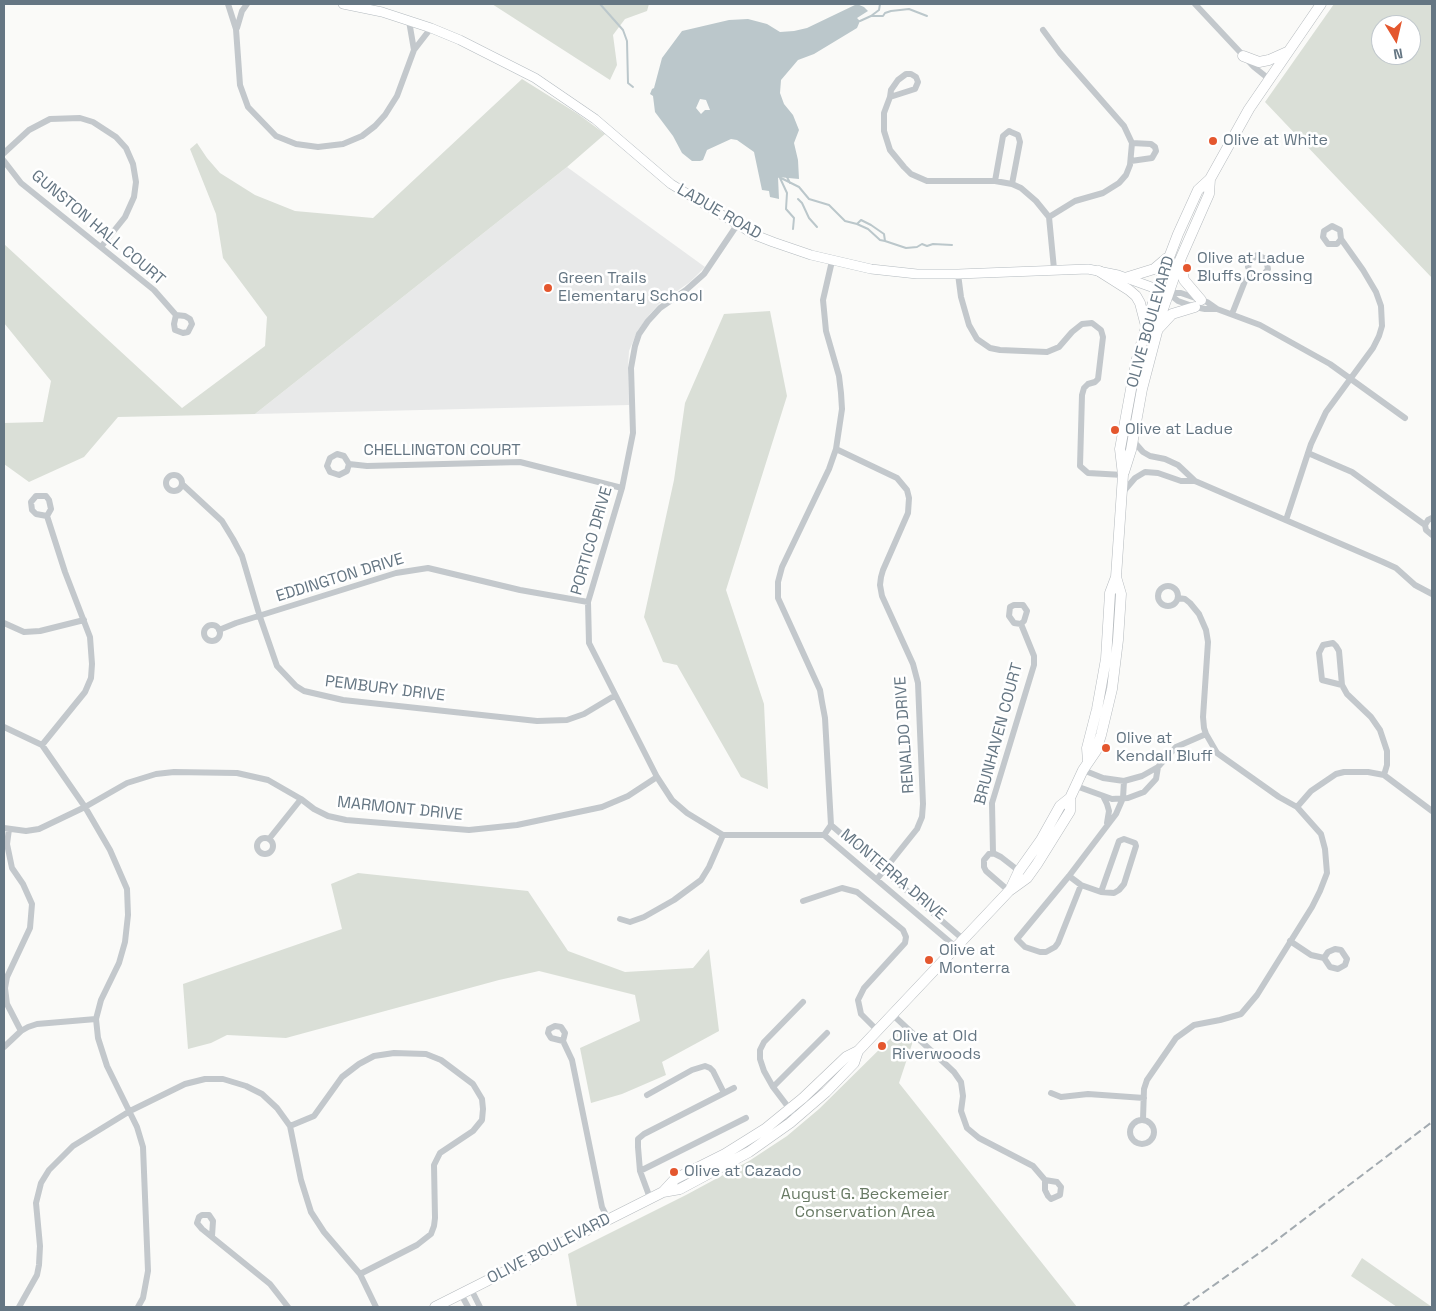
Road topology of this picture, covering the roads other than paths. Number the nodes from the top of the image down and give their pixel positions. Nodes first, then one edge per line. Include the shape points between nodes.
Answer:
1 (228, 4) edge
2 (247, 4) edge
3 (343, 4) edge
4 (1195, 4) edge
5 (1321, 4) edge
6 (409, 21) junction
7 (431, 28) junction
8 (236, 29) junction
9 (1043, 30) dead end
10 (414, 50) junction
11 (1288, 52) junction
12 (1243, 56) junction
13 (1268, 79) junction
14 (890, 97) junction
15 (1132, 143) junction
16 (4, 153) edge
17 (4, 161) edge
18 (1131, 161) junction
19 (1210, 179) junction
20 (995, 181) junction
21 (1012, 184) junction
22 (1049, 217) junction
23 (737, 225) junction
24 (1341, 239) dead end
25 (101, 247) junction
26 (1170, 255) junction
27 (1180, 260) junction
28 (832, 261) junction
29 (1054, 269) junction
30 (1099, 271) junction
31 (1251, 273) dead end
32 (958, 274) junction
33 (1125, 278) junction
34 (1157, 289) junction
35 (1168, 293) junction
36 (1198, 303) junction
37 (1232, 314) junction
38 (176, 315) dead end
39 (1146, 326) junction
40 (1157, 330) junction
41 (1350, 378) junction
42 (1404, 418) dead end
43 (1133, 437) junction
44 (836, 449) junction
45 (1308, 453) junction
46 (348, 464) dead end
47 (1122, 475) junction
48 (1195, 481) junction
49 (182, 484) dead end
50 (622, 488) junction
51 (1121, 495) junction
52 (47, 516) dead end
53 (1432, 518) edge
54 (1286, 520) junction
55 (1425, 525) junction
56 (1432, 535) edge
57 (1432, 594) edge
58 (1178, 598) dead end
59 (588, 602) junction
60 (260, 617) junction
61 (84, 620) junction
62 (4, 623) edge
63 (1021, 624) dead end
64 (219, 630) dead end
65 (1342, 685) junction
66 (614, 696) junction
67 (4, 727) edge
68 (1206, 734) junction
69 (42, 745) junction
70 (1085, 766) junction
71 (1158, 767) junction
72 (1384, 775) junction
73 (657, 777) junction
74 (1124, 781) junction
75 (1076, 786) junction
76 (1103, 796) junction
77 (1070, 798) junction
78 (1123, 798) junction
79 (301, 799) junction
80 (85, 807) junction
81 (1297, 807) junction
82 (1432, 811) edge
83 (831, 825) junction
84 (1106, 827) junction
85 (6, 828) edge
86 (722, 835) junction
87 (824, 835) junction
88 (269, 839) dead end
89 (993, 853) junction
90 (884, 871) junction
91 (1019, 871) junction
92 (1069, 876) junction
93 (877, 879) junction
94 (1081, 886) junction
95 (1009, 891) junction
96 (1100, 892) junction
97 (803, 901) dead end
98 (620, 920) dead end
99 (1290, 941) junction
100 (960, 944) junction
101 (1324, 958) dead end
102 (803, 1002) dead end
103 (892, 1015) junction
104 (96, 1019) junction
105 (21, 1031) junction
106 (878, 1031) junction
107 (827, 1033) dead end
108 (563, 1041) dead end
109 (4, 1047) edge
110 (858, 1051) junction
111 (773, 1087) junction
112 (734, 1088) dead end
113 (724, 1093) junction
114 (1051, 1093) dead end
115 (647, 1095) dead end
116 (1144, 1098) junction
117 (790, 1109) junction
118 (130, 1110) junction
119 (746, 1118) dead end
120 (796, 1118) junction
121 (1143, 1119) dead end
122 (290, 1126) junction
123 (640, 1171) junction
124 (1045, 1180) dead end
125 (663, 1192) junction
126 (650, 1198) junction
127 (608, 1219) junction
128 (212, 1236) dead end
129 (360, 1274) junction
130 (466, 1291) junction
131 (19, 1307) edge
132 (138, 1307) edge
133 (288, 1307) edge
134 (376, 1307) edge
135 (435, 1307) edge
136 (468, 1307) edge
137 (480, 1307) edge

1 - 8 street
2 - 8 street
3 - 6 main road, LADUE ROAD
4 - 12 street
5 - 11 main road, OLIVE BOULEVARD
6 - 7 main road, LADUE ROAD
6 - 10 street
7 - 10 street
7 - 23 main road, LADUE ROAD via 543,83 595,119 671,184
8 - 10 street via 240,85 248,107 276,136 296,144 318,147 343,144 375,126 397,96
9 - 15 street via 1124,126
11 - 12 main road via 1259,62
11 - 13 main road, OLIVE BOULEVARD
12 - 13 street
13 - 19 main road, OLIVE BOULEVARD
14 - 14 street via 902,76 916,77 918,82 914,89
14 - 20 street via 884,114 884,131 890,150 911,174 937,182
15 - 18 street
15 - 18 street via 1150,144 1156,151 1152,158
16 - 25 street via 29,130 50,119 80,118 93,122 116,137 126,148 133,164 134,197 125,217
17 - 25 street, GUNSTON HALL COURT via 21,183
18 - 22 street via 1126,175 1111,189 1075,201
19 - 26 main road, OLIVE BOULEVARD via 1198,190
19 - 27 main road, OLIVE BOULEVARD via 1209,194
20 - 21 street
20 - 21 street via 1004,136 1009,131 1018,135 1020,142
21 - 22 street via 1030,195
22 - 29 street
23 - 28 main road, LADUE ROAD via 755,235
23 - 50 street, PORTICO DRIVE via 704,274 660,308 639,334 631,368 633,434
24 - 41 street via 1376,292 1382,317 1380,336
25 - 38 street, GUNSTON HALL COURT via 154,290
26 - 33 main road via 1154,269
26 - 34 main road, OLIVE BOULEVARD
27 - 35 main road, OLIVE BOULEVARD
27 - 36 main road via 1184,280
28 - 32 main road, LADUE ROAD via 917,274
28 - 44 street via 823,300 826,330 841,393
29 - 30 main road, LADUE ROAD
29 - 32 main road, LADUE ROAD
30 - 33 main road, LADUE ROAD
30 - 39 main road via 1136,296
31 - 37 street
32 - 47 street via 969,325 978,339 990,348 1047,352 1059,347 1082,324 1092,323 1101,330 1098,379 1084,388 1082,395 1080,466 1088,473
33 - 34 main road, LADUE ROAD
34 - 35 main road, LADUE ROAD
34 - 39 main road, OLIVE BOULEVARD
35 - 36 street via 1181,293
35 - 40 main road, OLIVE BOULEVARD
36 - 37 street
36 - 40 main road via 1172,314
37 - 41 street via 1315,354
39 - 47 main road, OLIVE BOULEVARD via 1120,449
40 - 43 main road, OLIVE BOULEVARD
41 - 42 street
41 - 45 street via 1326,412
43 - 47 main road, OLIVE BOULEVARD
43 - 48 street via 1143,452 1178,465
44 - 83 street via 778,582 778,598 817,683 822,702
44 - 90 street, RENALDO DRIVE via 897,478 909,498 908,513 883,570 880,586 918,683 923,804 917,829
45 - 54 street
45 - 55 street via 1348,469
46 - 50 street, CHELLINGTON COURT via 520,462
47 - 51 main road, OLIVE BOULEVARD
48 - 51 street via 1144,472 1134,478
48 - 54 street
49 - 60 street, PEMBURY DRIVE via 222,521 233,539 242,556
50 - 59 street, PORTICO DRIVE
51 - 70 main road, OLIVE BOULEVARD via 1106,659
52 - 61 street
53 - 55 street
54 - 57 street via 1396,568 1415,585
55 - 56 street
58 - 68 street via 1185,599 1200,614 1206,630
59 - 60 street, EDDINGTON DRIVE via 428,568 396,573
59 - 66 street, PORTICO DRIVE via 588,643
60 - 64 street, EDDINGTON DRIVE
60 - 66 street, PEMBURY DRIVE via 277,666 296,686 314,694 537,721 568,720
61 - 62 street via 24,632
61 - 69 street via 90,637 91,678 85,692
63 - 89 street, BRUNHAVEN COURT via 1034,656 1034,665 992,803
65 - 65 street via 1322,680 1319,653 1323,645 1333,644 1338,650
65 - 72 street via 1380,730 1387,752
66 - 73 street, PORTICO DRIVE
67 - 69 street
68 - 71 street via 1176,747
68 - 81 street via 1216,753
69 - 80 street
70 - 74 street via 1103,778
70 - 75 main road, OLIVE BOULEVARD
71 - 74 street
71 - 78 street via 1156,778 1144,792
72 - 81 street via 1361,771 1336,774 1311,791
72 - 82 street
73 - 79 street, MARMONT DRIVE via 602,808 517,825 469,830 346,820 328,816
73 - 86 street, PORTICO DRIVE via 672,800
74 - 78 street
75 - 76 street
75 - 77 main road, OLIVE BOULEVARD
76 - 78 street
76 - 84 street via 1109,811
77 - 91 main road, OLIVE BOULEVARD via 1060,806
77 - 95 main road, OLIVE BOULEVARD via 1070,811 1049,847 1027,878
78 - 84 street
79 - 80 street, MARMONT DRIVE via 268,780 253,776 174,772 139,778
79 - 88 street
80 - 85 street, MARMONT DRIVE via 39,829
80 - 104 street via 119,868 128,901 127,931 121,956
81 - 99 street via 1321,834 1327,873 1312,907
83 - 87 street
83 - 90 street, MONTERRA DRIVE
84 - 92 street
85 - 105 street via 12,868 32,904 30,928 5,988 7,1004
86 - 87 street, MONTERRA DRIVE
86 - 98 street via 701,880 644,917 630,922
87 - 93 street, MONTERRA DRIVE
89 - 91 street
89 - 95 street, BRUNHAVEN COURT via 986,857 984,867
90 - 93 street, RENALDO DRIVE
90 - 100 street, MONTERRA DRIVE
91 - 95 main road, OLIVE BOULEVARD
92 - 94 street
92 - 94 street via 1016,940 1020,944 1040,952 1055,947
93 - 100 street, MONTERRA DRIVE
94 - 96 street
95 - 100 main road, OLIVE BOULEVARD
96 - 96 street via 1114,893 1124,884 1135,843 1124,839 1120,842
97 - 106 street via 842,888 857,892 903,930 905,943 864,988 858,1000 861,1014
99 - 101 street via 1311,955
99 - 116 street via 1258,995 1241,1014 1194,1025 1176,1038 1147,1080
100 - 103 main road, OLIVE BOULEVARD
102 - 111 street via 760,1050 764,1071
103 - 106 main road, OLIVE BOULEVARD
103 - 124 street via 961,1082 961,1111 967,1128 988,1143 1033,1166
104 - 105 street via 37,1024
104 - 118 street via 107,1066
105 - 109 street
106 - 110 main road, OLIVE BOULEVARD
107 - 111 street
108 - 127 street via 572,1060 602,1207
110 - 117 main road, OLIVE BOULEVARD via 846,1057
110 - 120 main road, OLIVE BOULEVARD via 854,1063
111 - 117 street
112 - 113 street
113 - 115 street via 710,1068 705,1066
113 - 123 street via 644,1134 638,1140
114 - 116 street via 1061,1097 1088,1094
116 - 121 street
117 - 120 street
117 - 125 main road, OLIVE BOULEVARD via 744,1142 675,1179
118 - 122 street via 185,1084 223,1079 262,1094
118 - 131 street via 73,1146 44,1176 36,1203 39,1265
118 - 132 street via 143,1147 146,1209 148,1271
119 - 123 street
120 - 125 main road, OLIVE BOULEVARD via 727,1165 680,1189
122 - 129 street via 311,1212
122 - 129 street via 314,1116 342,1077 359,1064 374,1056 394,1053 426,1054 441,1060 473,1084 482,1099 482,1120 473,1131 440,1153 434,1164 435,1218 431,1234 417,1245
123 - 126 street
125 - 126 main road, OLIVE BOULEVARD
126 - 127 main road, OLIVE BOULEVARD
127 - 130 main road, OLIVE BOULEVARD
128 - 133 street via 270,1284
129 - 134 street
130 - 135 main road, OLIVE BOULEVARD
130 - 136 street
130 - 137 street

